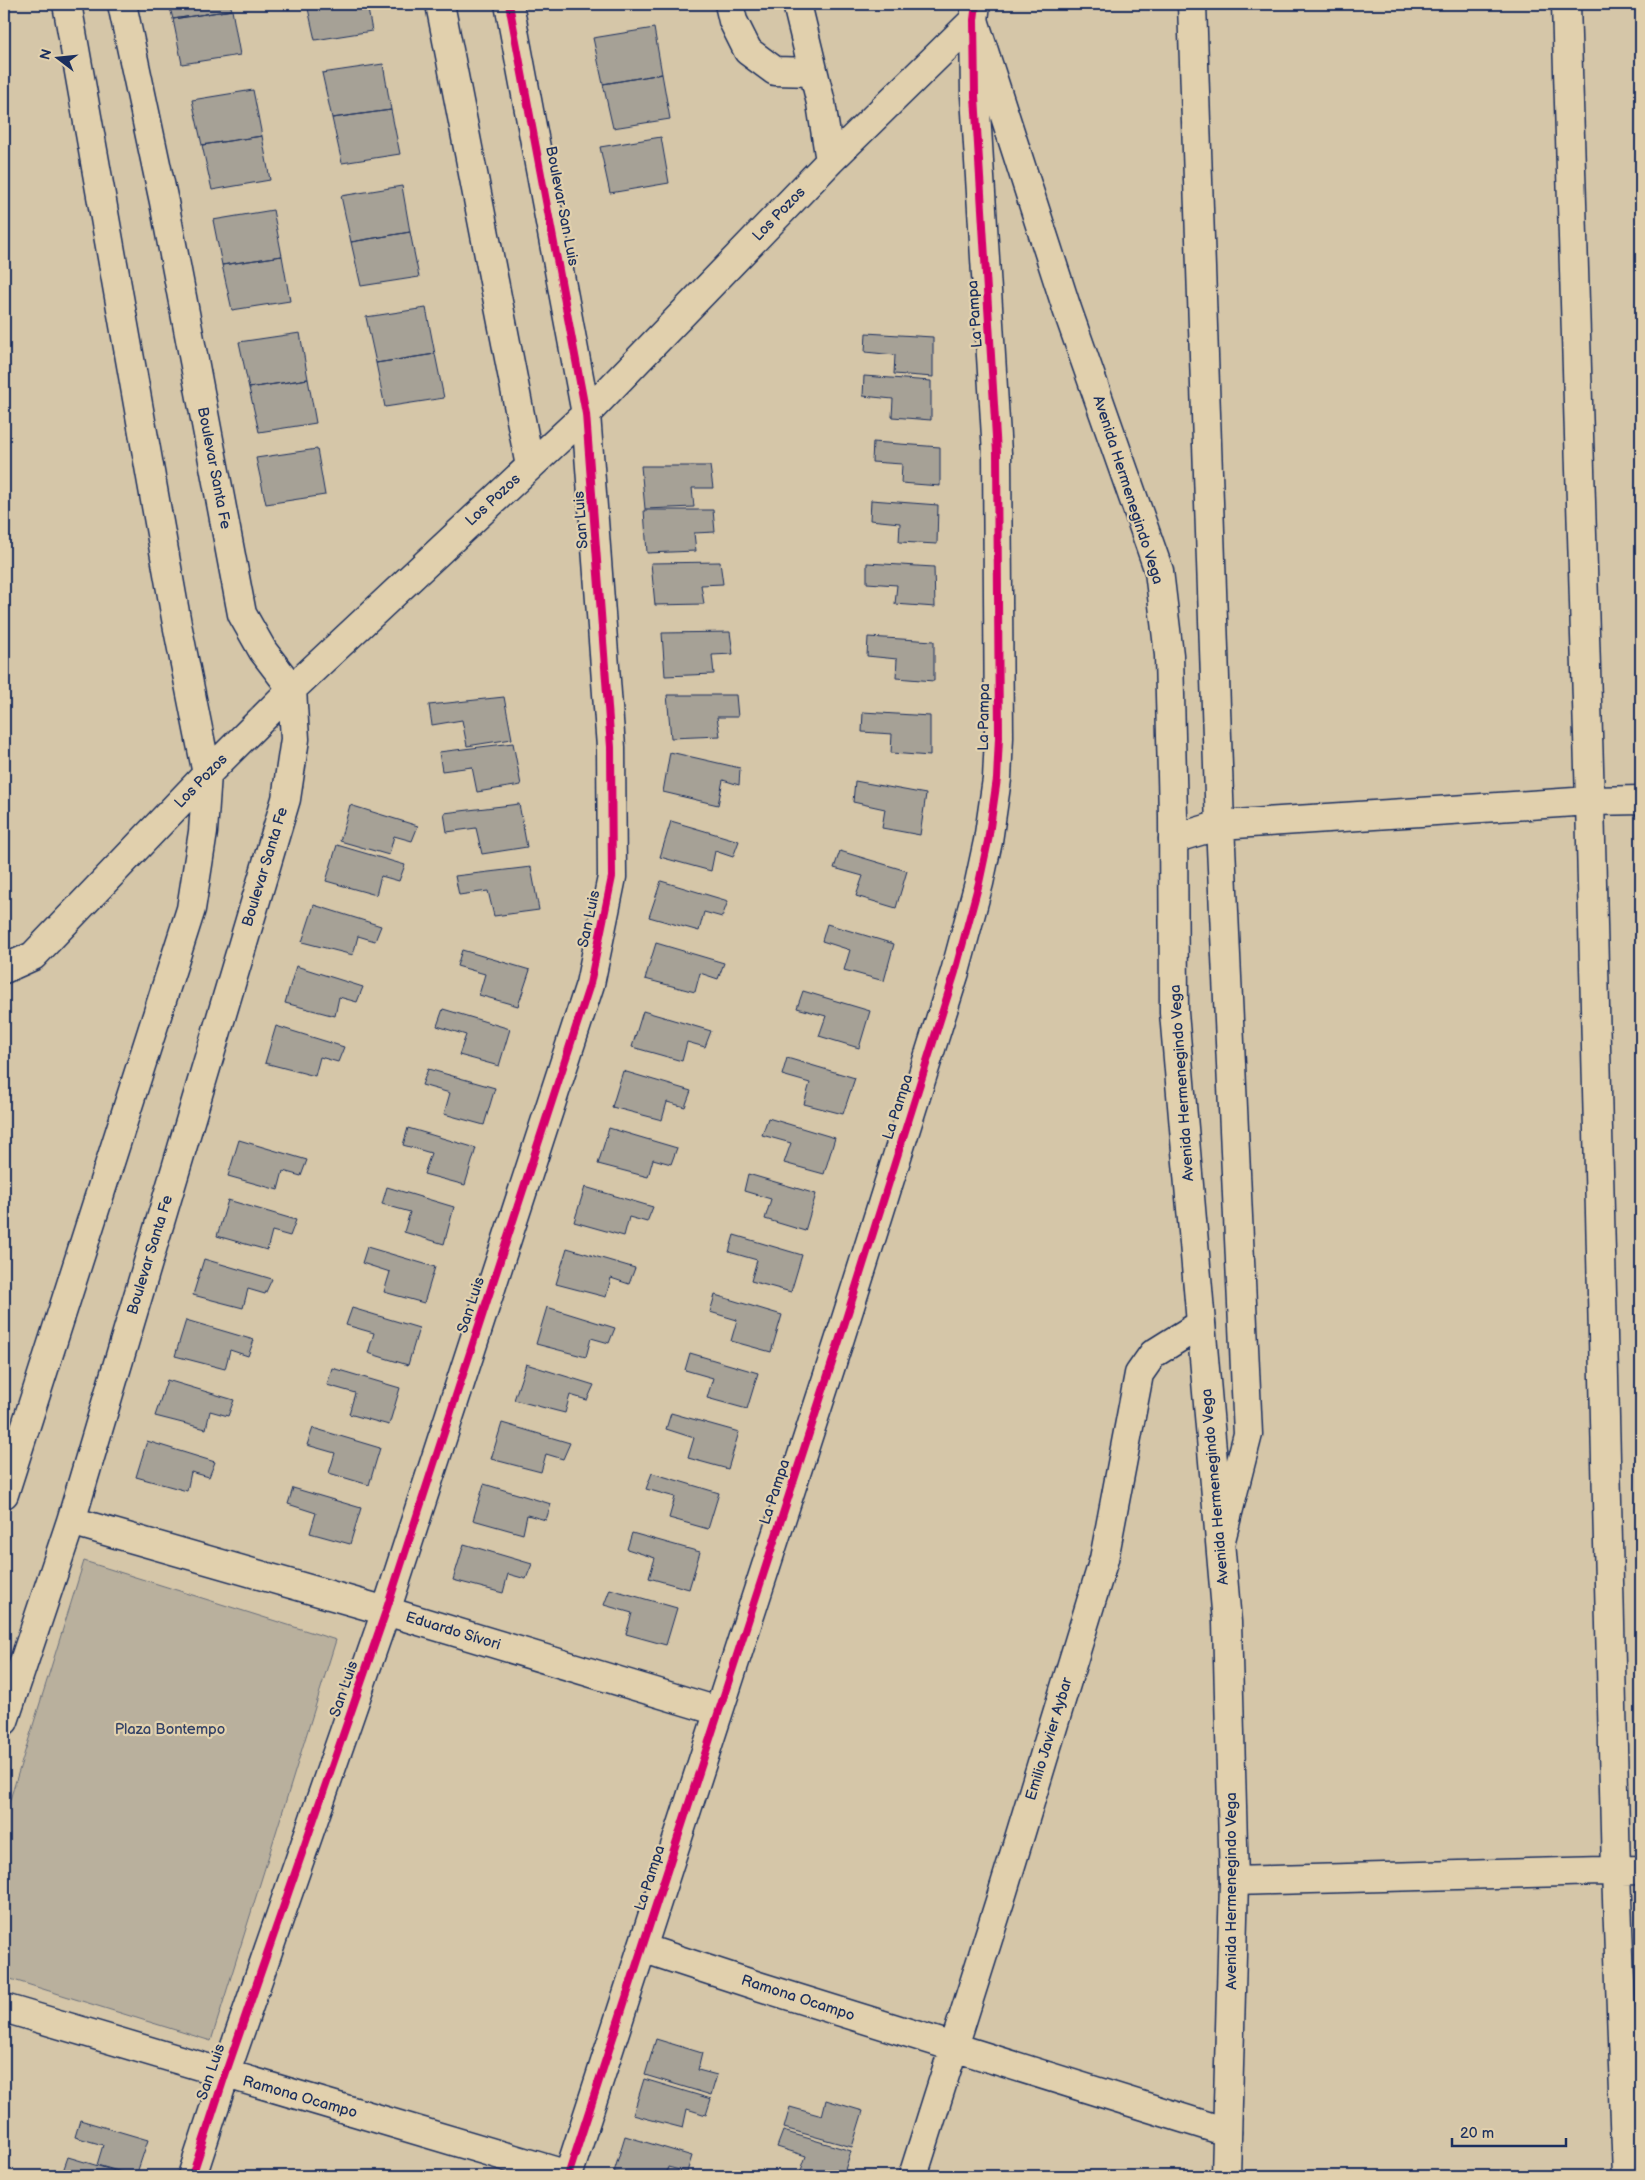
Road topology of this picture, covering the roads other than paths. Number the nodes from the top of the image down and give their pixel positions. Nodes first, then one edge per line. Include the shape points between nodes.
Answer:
1 (67, 4) edge
2 (122, 4) edge
3 (440, 4) edge
4 (509, 4) edge
5 (729, 4) edge
6 (797, 4) edge
7 (1192, 4) edge
8 (1566, 4) edge
9 (975, 12) edge
10 (813, 72) junction
11 (830, 161) junction
12 (586, 414) junction
13 (530, 466) junction
14 (292, 689) junction
15 (207, 774) junction
16 (1641, 800) edge
17 (1590, 801) junction
18 (1220, 825) junction
19 (1173, 839) junction
20 (4, 969) edge
21 (1201, 1324) junction
22 (4, 1494) edge
23 (71, 1520) junction
24 (1220, 1546) junction
25 (386, 1611) junction
26 (718, 1711) junction
27 (4, 1721) edge
28 (1629, 1871) edge
29 (1234, 1880) junction
30 (642, 1948) junction
31 (4, 2008) edge
32 (954, 2047) junction
33 (224, 2075) junction
34 (1226, 2132) junction
35 (568, 2175) edge
36 (192, 2176) edge
37 (913, 2176) edge
38 (1226, 2176) edge
39 (1627, 2176) edge

1 - 15 street via 177,624
2 - 14 street, Boulevar Santa Fe via 164,202 242,614 263,651
3 - 13 street
4 - 12 street, Boulevar San Luis
5 - 10 street via 733,21 748,51 775,71
6 - 10 street
7 - 18 street
8 - 17 street
9 - 11 street, Los Pozos
9 - 19 street, Avenida Hermenegindo Vega via 1067,309 1159,571 1169,655
9 - 26 street, La Pampa via 975,96 997,453 999,737 988,841 955,972
10 - 11 street
11 - 12 street, Los Pozos
12 - 13 street, Los Pozos
12 - 25 street, San Luis via 611,747 612,877 590,984
13 - 14 street, Los Pozos
14 - 15 street, Los Pozos
14 - 23 street, Boulevar Santa Fe via 295,739 286,798
15 - 20 street, Los Pozos via 33,956
15 - 22 street via 203,832 191,909
16 - 17 street
17 - 18 street
17 - 28 street
18 - 19 street
18 - 24 street via 1248,1434
19 - 21 street, Avenida Hermenegindo Vega via 1175,1022
21 - 24 street, Avenida Hermenegindo Vega
21 - 32 street, Emilio Javier Aybar via 1153,1354 1140,1374 1104,1560
23 - 25 street, Eduardo Sívori
23 - 27 street, Boulevar Santa Fe
24 - 29 street, Avenida Hermenegindo Vega via 1227,1622
25 - 26 street, Eduardo Sívori
25 - 33 street, San Luis
26 - 30 street, La Pampa
28 - 29 street
28 - 39 street
29 - 34 street, Avenida Hermenegindo Vega
30 - 32 street, Ramona Ocampo
30 - 35 street, La Pampa
31 - 33 street, Ramona Ocampo
32 - 34 street, Ramona Ocampo
32 - 37 street, Emilio Javier Aybar
33 - 35 street, Ramona Ocampo
33 - 36 street, San Luis
34 - 38 street, Avenida Hermenegindo Vega

